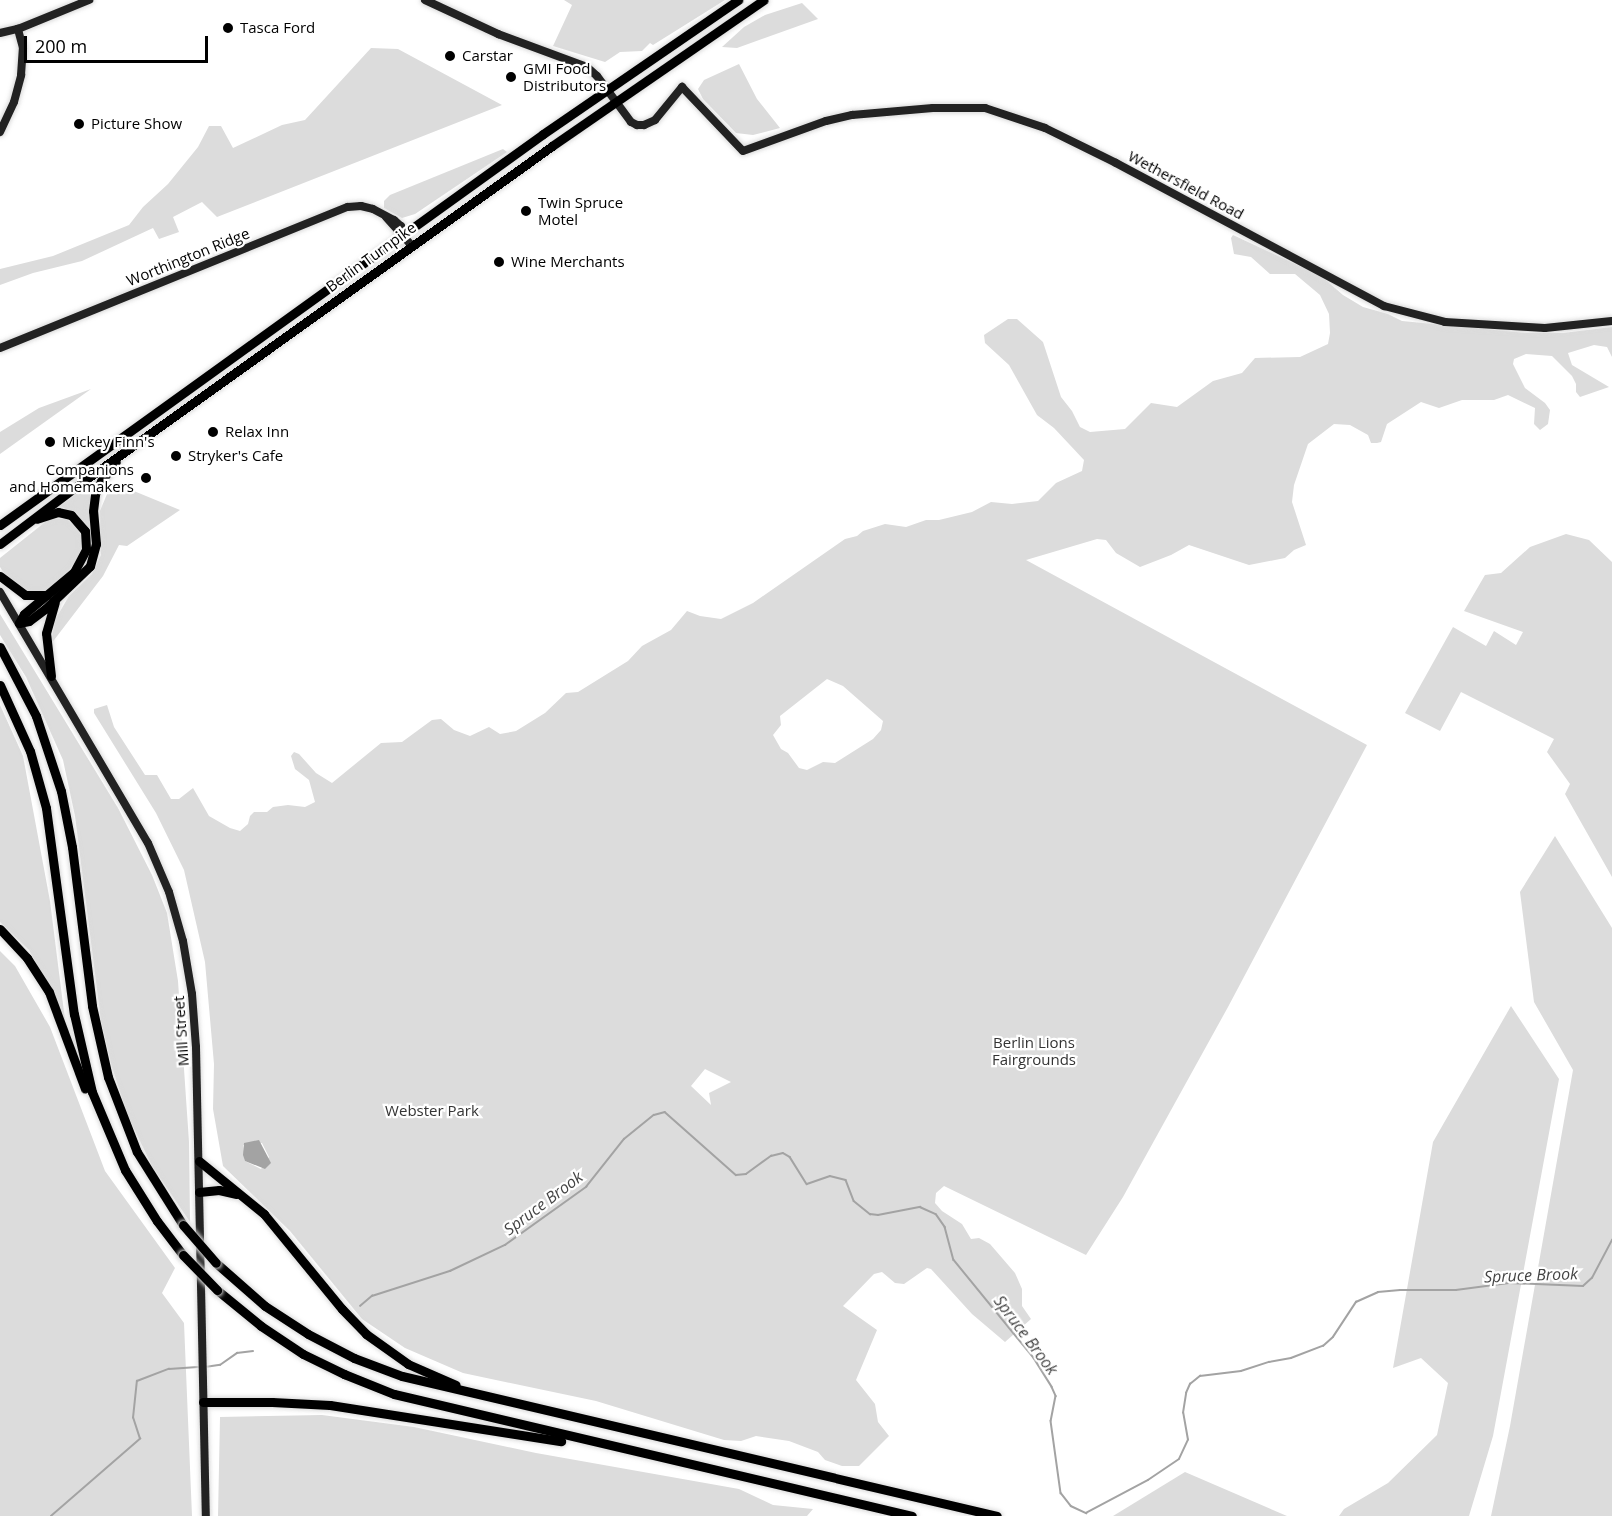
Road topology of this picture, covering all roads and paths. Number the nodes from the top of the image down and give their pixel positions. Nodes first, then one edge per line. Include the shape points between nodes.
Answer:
1 (89, 0) edge
2 (425, 0) edge
3 (738, 0) edge
4 (764, 0) edge
5 (18, 29) junction
6 (0, 33) edge
7 (607, 89) junction
8 (616, 101) junction
9 (0, 132) edge
10 (402, 235) junction
11 (412, 246) junction
12 (1612, 321) edge
13 (0, 348) edge
14 (121, 454) junction
15 (29, 521) junction
16 (0, 525) edge
17 (0, 544) edge
18 (0, 576) edge
19 (0, 592) edge
20 (53, 597) junction
21 (19, 623) junction
22 (0, 647) edge
23 (51, 676) junction
24 (0, 685) edge
25 (0, 928) edge
26 (100, 1115) junction
27 (199, 1161) junction
28 (199, 1192) junction
29 (243, 1195) junction
30 (477, 1395) junction
31 (203, 1402) junction
32 (582, 1440) junction
33 (206, 1516) edge
34 (912, 1516) edge
35 (998, 1516) edge

1 - 5 main road
2 - 7 main road via 498,34 587,67
3 - 7 highway, Berlin Turnpike
4 - 8 highway, Berlin Turnpike
5 - 6 main road
5 - 9 main road via 23,48 21,73 14,102
7 - 8 main road
7 - 10 highway, Berlin Turnpike
8 - 11 highway, Berlin Turnpike
8 - 12 main road, Wethersfield Road via 631,122 644,125 655,120 682,87 743,151 852,115 985,108 1045,128 1116,163 1384,306 1445,322 1545,328
10 - 11 main road, Worthington Ridge
10 - 13 main road, Worthington Ridge via 401,226 386,217 361,206 348,207
10 - 16 highway, Berlin Turnpike
11 - 14 highway, Berlin Turnpike
14 - 15 highway, Berlin Turnpike
14 - 20 highway via 94,494 96,544 92,560 83,574
15 - 17 highway, Berlin Turnpike
15 - 20 highway via 64,513 77,520 86,536 81,563
18 - 20 highway via 25,595
19 - 21 main road, Mill Street
20 - 21 highway via 24,614
20 - 23 highway via 46,633
21 - 23 main road, Mill Street
22 - 30 highway, bridge via 36,716 61,791 93,1015 108,1077 137,1152 183,1225 216,1263 280,1317 340,1352 402,1376
23 - 27 main road, Mill Street via 151,848 177,916 194,1006
24 - 26 highway via 27,744 46,808 76,1029
25 - 26 highway via 23,952 45,985 86,1092
26 - 32 highway, bridge via 133,1185 183,1255 244,1314 286,1343 360,1382 424,1402
27 - 28 main road, Mill Street
27 - 29 highway
28 - 29 highway via 219,1190
28 - 31 main road, Mill Street
29 - 30 highway via 366,1334 408,1364
30 - 35 highway
31 - 32 highway via 330,1405 564,1441
31 - 33 main road, Mill Street
32 - 34 highway

